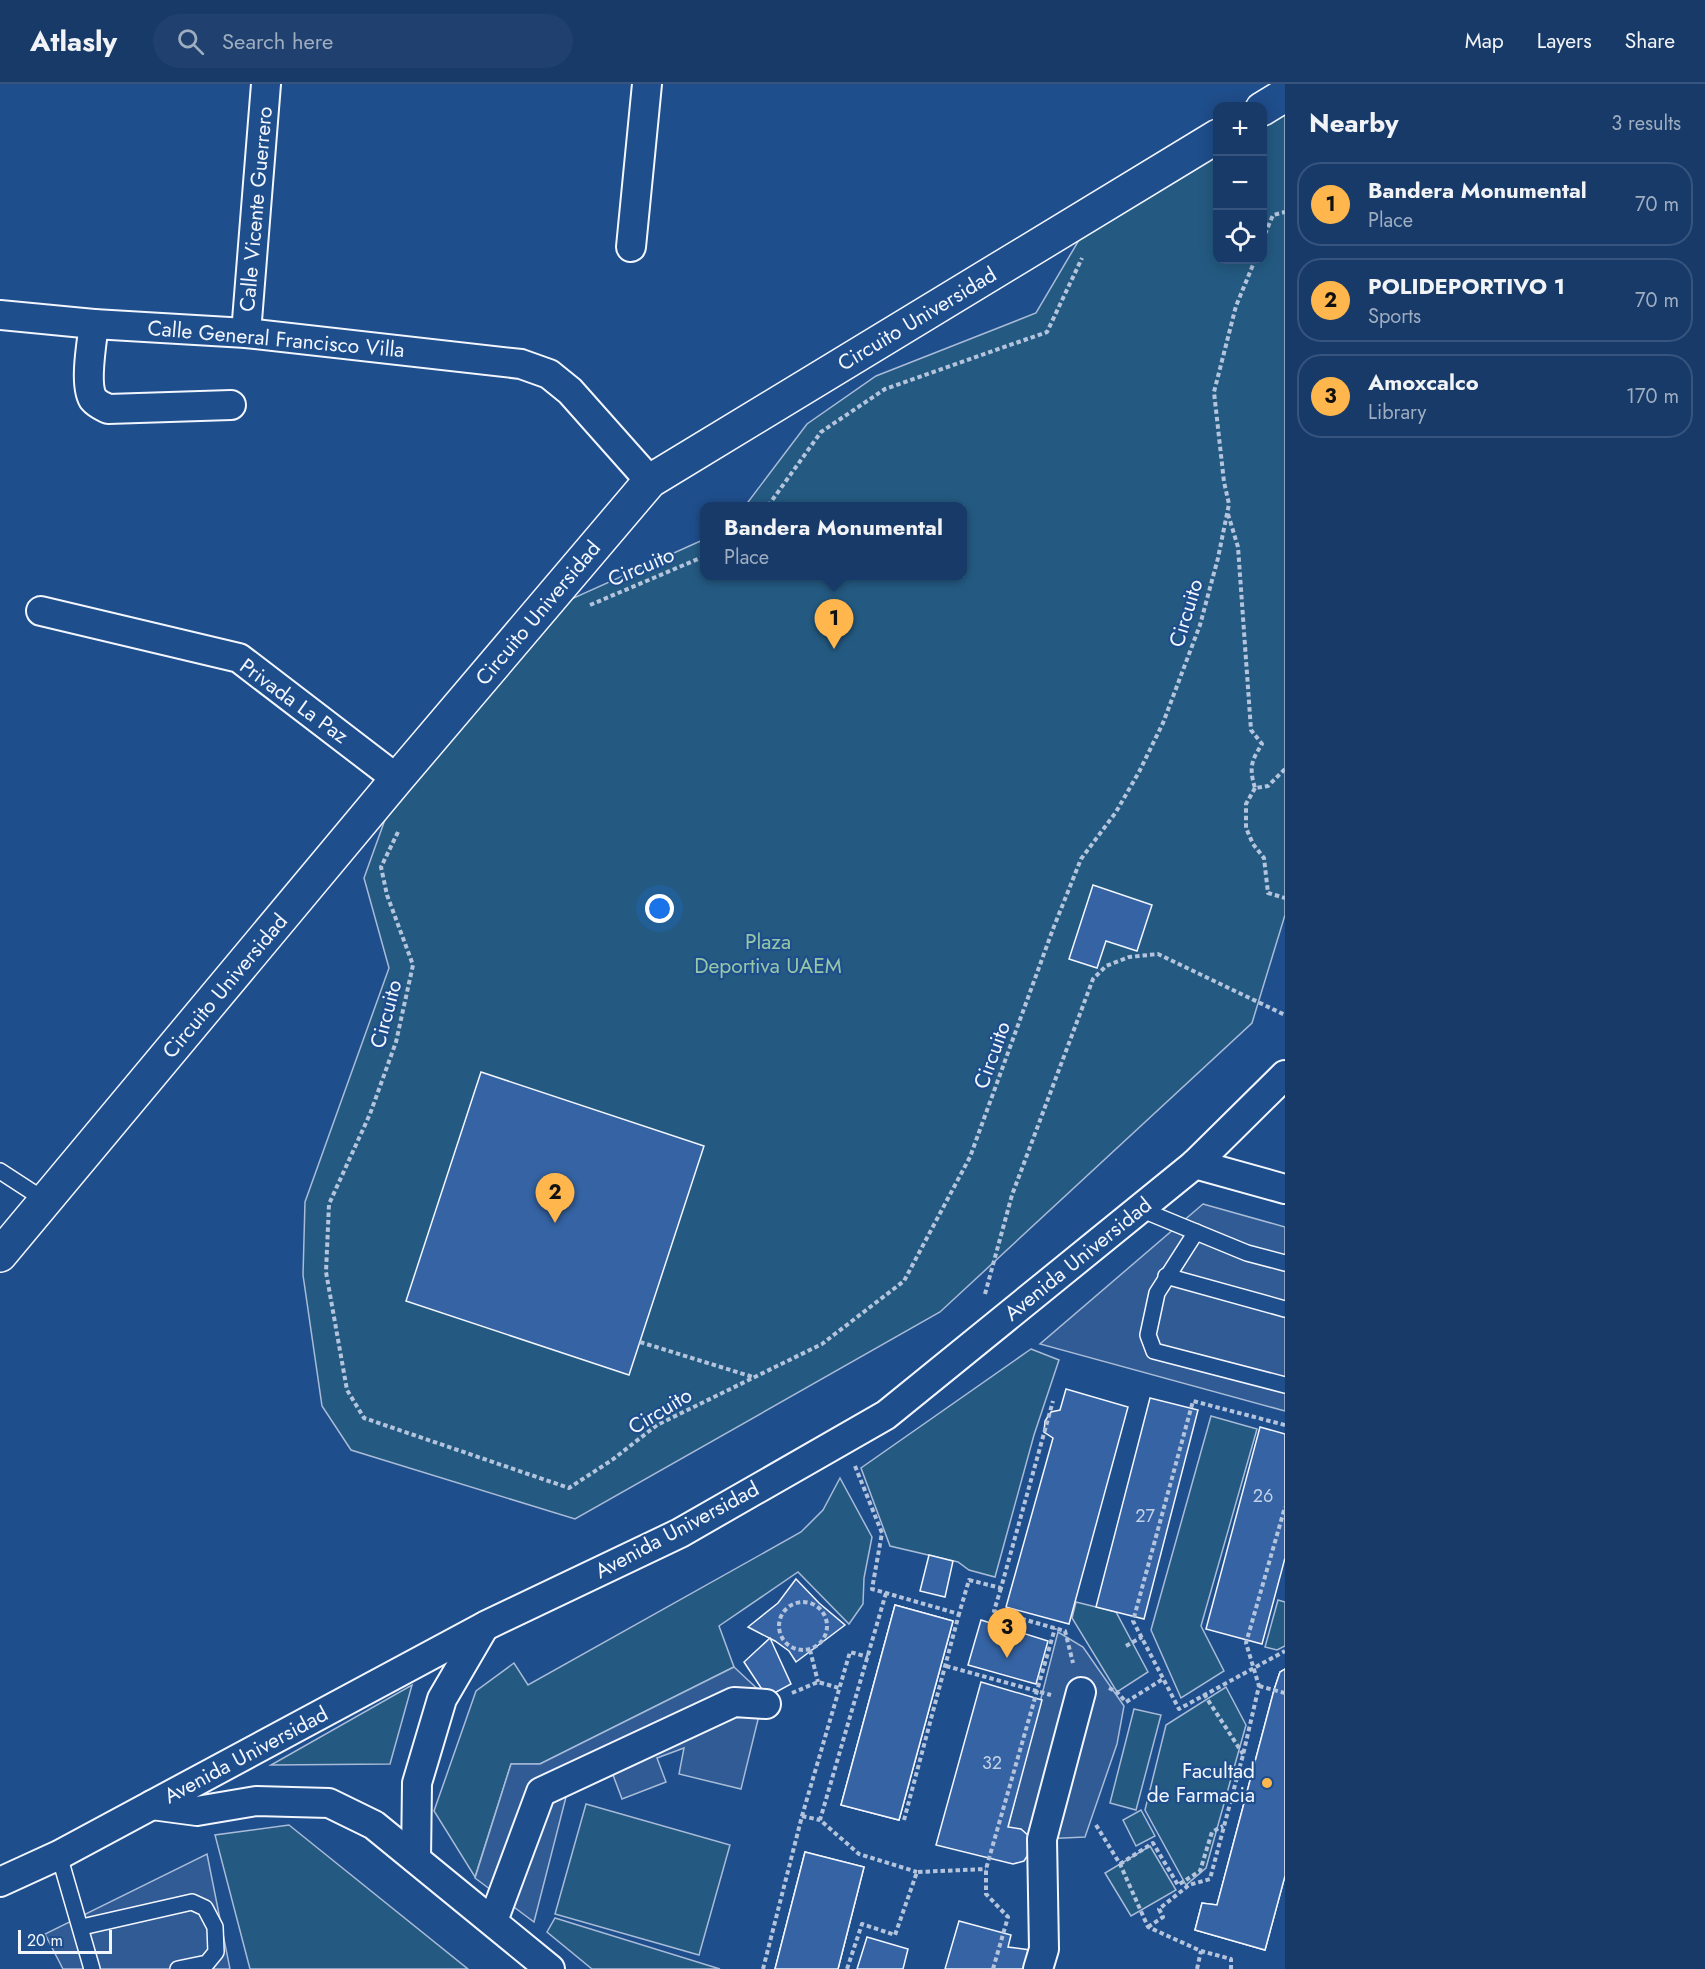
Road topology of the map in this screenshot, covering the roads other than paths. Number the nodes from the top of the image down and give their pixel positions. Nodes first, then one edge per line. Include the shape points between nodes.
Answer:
1 (266, 84) edge
2 (647, 84) edge
3 (1285, 95) edge
4 (1267, 106) edge
5 (1213, 139) edge
6 (631, 248) dead end
7 (0, 315) edge
8 (94, 324) junction
9 (246, 333) junction
10 (231, 405) dead end
11 (650, 481) junction
12 (41, 611) dead end
13 (397, 779) junction
14 (1285, 1076) edge
15 (1195, 1164) junction
16 (0, 1172) edge
17 (1285, 1189) edge
18 (46, 1201) junction
19 (1140, 1209) junction
20 (1196, 1232) junction
21 (0, 1255) edge
22 (1285, 1263) edge
23 (1166, 1276) junction
24 (1285, 1309) edge
25 (1285, 1385) edge
26 (485, 1626) junction
27 (1079, 1697) road end
28 (766, 1704) road end
29 (152, 1805) junction
30 (59, 1855) junction
31 (416, 1858) junction
32 (0, 1882) edge
33 (493, 1921) junction
34 (82, 1927) junction
35 (93, 1969) edge
36 (178, 1969) edge
37 (550, 1969) edge
38 (1038, 1969) edge

1 - 9 street, Calle Vicente Guerrero
2 - 6 street
3 - 4 street
5 - 11 street, Circuito Universidad
7 - 8 street, Calle General Francisco Villa
8 - 9 street, Calle General Francisco Villa
8 - 10 street via 89,387 101,406 108,409
9 - 11 street, Calle General Francisco Villa via 521,364 549,374
11 - 13 street, Circuito Universidad
12 - 13 street, Privada La Paz via 239,658
13 - 18 street, Circuito Universidad
14 - 15 street, Avenida Universidad
15 - 17 street
15 - 19 street, Avenida Universidad
16 - 18 lane
18 - 21 street, Circuito Universidad
19 - 20 lane
19 - 26 street, Avenida Universidad via 886,1415 680,1533
20 - 22 lane
20 - 23 lane
23 - 24 lane
23 - 25 lane via 1157,1293 1148,1335 1154,1351
26 - 29 street, Avenida Universidad
26 - 31 street via 442,1699 417,1783
27 - 38 street via 1042,1839 1044,1949
28 - 33 street via 734,1702 540,1791
29 - 30 street, Avenida Universidad
29 - 31 street via 197,1811 255,1801 329,1803 374,1825
30 - 32 street, Avenida Universidad
30 - 34 lane
31 - 33 street
33 - 37 street
34 - 35 lane
34 - 36 lane via 192,1902 205,1908 215,1928 216,1952 207,1963

